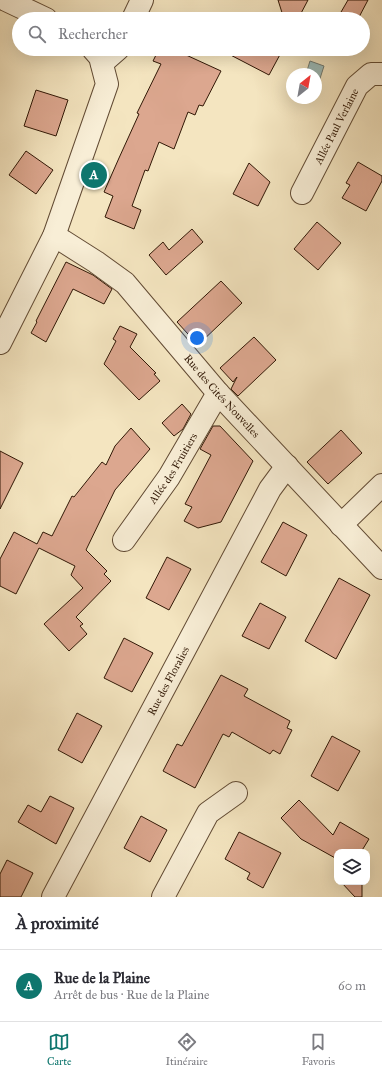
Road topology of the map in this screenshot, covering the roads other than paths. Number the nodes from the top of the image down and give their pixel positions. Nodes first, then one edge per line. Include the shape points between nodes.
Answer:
1 (6, 0) edge
2 (142, 0) edge
3 (31, 12) edge
4 (136, 12) edge
5 (105, 56) edge
6 (382, 74) edge
7 (302, 193) dead end
8 (54, 236) junction
9 (0, 343) edge
10 (218, 393) junction
11 (287, 466) junction
12 (382, 485) edge
13 (341, 525) junction
14 (124, 540) dead end
15 (382, 568) edge
16 (236, 793) dead end
17 (53, 897) edge
18 (163, 897) edge

1 - 3 street
2 - 4 street
5 - 8 street via 107,84
6 - 7 street, Allée Paul Verlaine via 371,74 357,86
8 - 9 street
8 - 10 street, Rue des Cités Nouvelles via 125,283
10 - 11 street, Rue des Cités Nouvelles
10 - 14 street, Allée des Fruitiers via 169,477
11 - 13 street, Rue des Cités Nouvelles
11 - 17 street, Rue des Floralies via 270,489
12 - 13 street
13 - 15 street, Rue des Cités Nouvelles
16 - 18 street via 208,813

